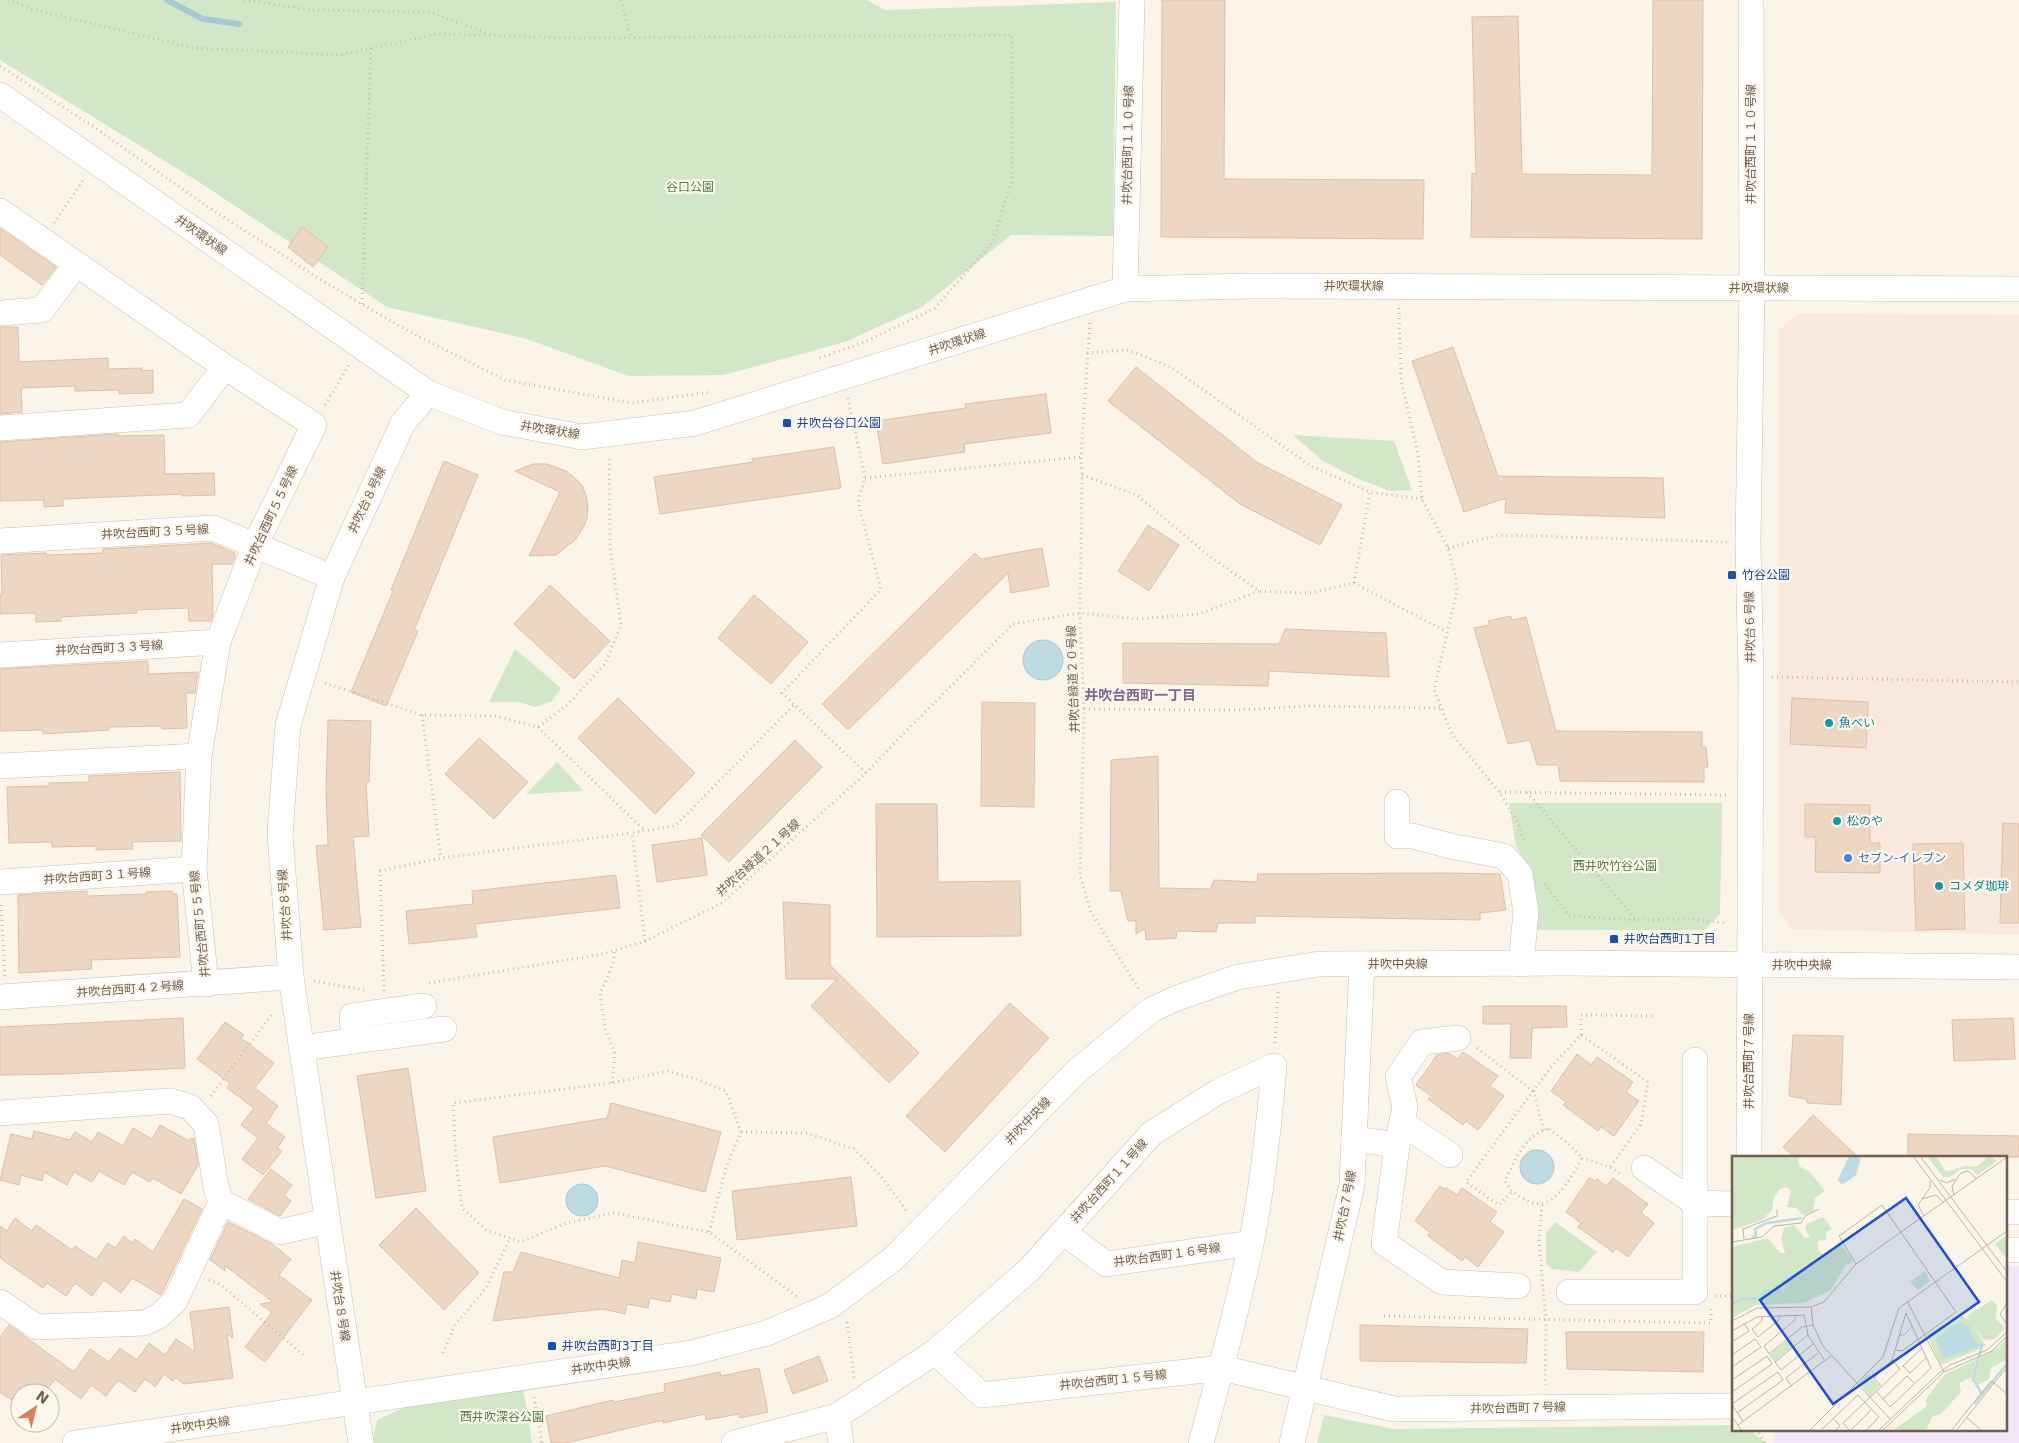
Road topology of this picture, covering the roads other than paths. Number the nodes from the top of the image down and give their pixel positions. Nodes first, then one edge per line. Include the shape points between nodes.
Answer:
1 (1132, 0) edge
2 (1751, 0) edge
3 (0, 95) edge
4 (0, 211) edge
5 (76, 264) junction
6 (1752, 288) junction
7 (1125, 289) junction
8 (2019, 289) edge
9 (0, 313) edge
10 (225, 367) junction
11 (428, 393) junction
12 (0, 428) edge
13 (0, 541) edge
14 (256, 545) junction
15 (332, 576) junction
16 (218, 642) junction
17 (0, 654) edge
18 (199, 756) junction
19 (0, 766) edge
20 (1397, 802) dead end
21 (194, 869) junction
22 (0, 882) edge
23 (1362, 964) junction
24 (1521, 964) junction
25 (1750, 965) junction
26 (2019, 967) edge
27 (291, 977) junction
28 (206, 984) junction
29 (423, 995) road end
30 (3, 997) edge
31 (444, 1029) dead end
32 (1458, 1038) road end
33 (354, 1041) junction
34 (302, 1048) junction
35 (1695, 1060) dead end
36 (0, 1113) edge
37 (1399, 1134) junction
38 (1354, 1139) junction
39 (1450, 1155) dead end
40 (1749, 1156) edge
41 (1644, 1168) dead end
42 (221, 1202) junction
43 (1695, 1203) junction
44 (1732, 1204) edge
45 (2006, 1212) edge
46 (2019, 1212) edge
47 (327, 1221) junction
48 (1063, 1232) junction
49 (1251, 1243) junction
50 (2006, 1250) edge
51 (2019, 1250) edge
52 (1518, 1286) dead end
53 (1569, 1292) dead end
54 (2, 1307) edge
55 (935, 1352) junction
56 (1222, 1368) junction
57 (1305, 1389) junction
58 (355, 1403) junction
59 (1732, 1406) edge
60 (837, 1416) junction
61 (75, 1443) edge
62 (361, 1443) edge
63 (734, 1443) edge
64 (841, 1443) edge
65 (1201, 1443) edge
66 (1292, 1443) edge

1 - 7 street, 井吹台西町１１０号線
2 - 6 street, 井吹台西町１１０号線
3 - 11 street, 井吹環状線
4 - 5 street
5 - 9 street via 42,310
5 - 10 street
6 - 7 street, 井吹環状線 via 1248,286
6 - 8 street, 井吹環状線
6 - 25 street, 井吹台６号線 via 1748,543
7 - 11 street, 井吹環状線 via 695,423 582,437 502,422
10 - 12 street via 188,414
10 - 14 street, 井吹台西町５５号線 via 314,425
11 - 15 street, 井吹台８号線 via 404,423
13 - 14 street, 井吹台西町３５号線 via 213,528
14 - 15 street, 井吹台西町３５号線
14 - 16 street, 井吹台西町５５号線
15 - 27 street, 井吹台８号線 via 288,725 280,834
16 - 17 street, 井吹台西町３３号線
16 - 18 street, 井吹台西町５５号線
18 - 19 street
18 - 21 street, 井吹台西町５５号線
20 - 24 street via 1397,836 1413,836 1504,856 1520,874 1526,912
21 - 22 street, 井吹台西町３１号線
21 - 28 street, 井吹台西町５５号線
23 - 24 street, 井吹中央線
23 - 38 street, 井吹台７号線
23 - 58 street, 井吹中央線 via 1319,964 1238,977 1151,1010 1076,1072 893,1259 830,1306 767,1333 691,1353
24 - 25 street, 井吹中央線
25 - 26 street, 井吹中央線
25 - 40 street, 井吹台西町７号線
27 - 28 street, 井吹台西町４２号線
27 - 34 street, 井吹台８号線
28 - 30 street, 井吹台西町４２号線
29 - 33 street via 352,1016
31 - 33 street
32 - 37 street via 1422,1042 1398,1077 1405,1107
33 - 34 street
34 - 47 street, 井吹台８号線
35 - 43 street
36 - 42 street via 170,1101 190,1107 206,1124
37 - 38 street
37 - 39 street
37 - 52 street via 1384,1243 1442,1282
38 - 57 street, 井吹台７号線 via 1352,1184
41 - 43 street
42 - 47 street via 280,1232
42 - 54 street via 174,1301 159,1316 144,1323 37,1327
43 - 44 street
43 - 53 street via 1695,1292
45 - 46 street
47 - 58 street, 井吹台８号線
48 - 49 street, 井吹台西町１６号線 via 1106,1264
48 - 49 street, 井吹台西町１１号線 via 1151,1134 1219,1091 1274,1066 1266,1157
48 - 55 street, 井吹台西町１１号線 via 1030,1269
49 - 56 street
50 - 51 street
55 - 56 street, 井吹台西町１５号線 via 982,1395
55 - 60 street, 井吹台西町１１号線
56 - 57 street, 井吹台西町１５号線
56 - 65 street
57 - 59 street, 井吹台西町７号線 via 1394,1409
57 - 66 street, 井吹台７号線
58 - 61 street, 井吹中央線
58 - 62 street, 井吹台８号線
60 - 63 street, 井吹台西町１１号線
60 - 64 street

